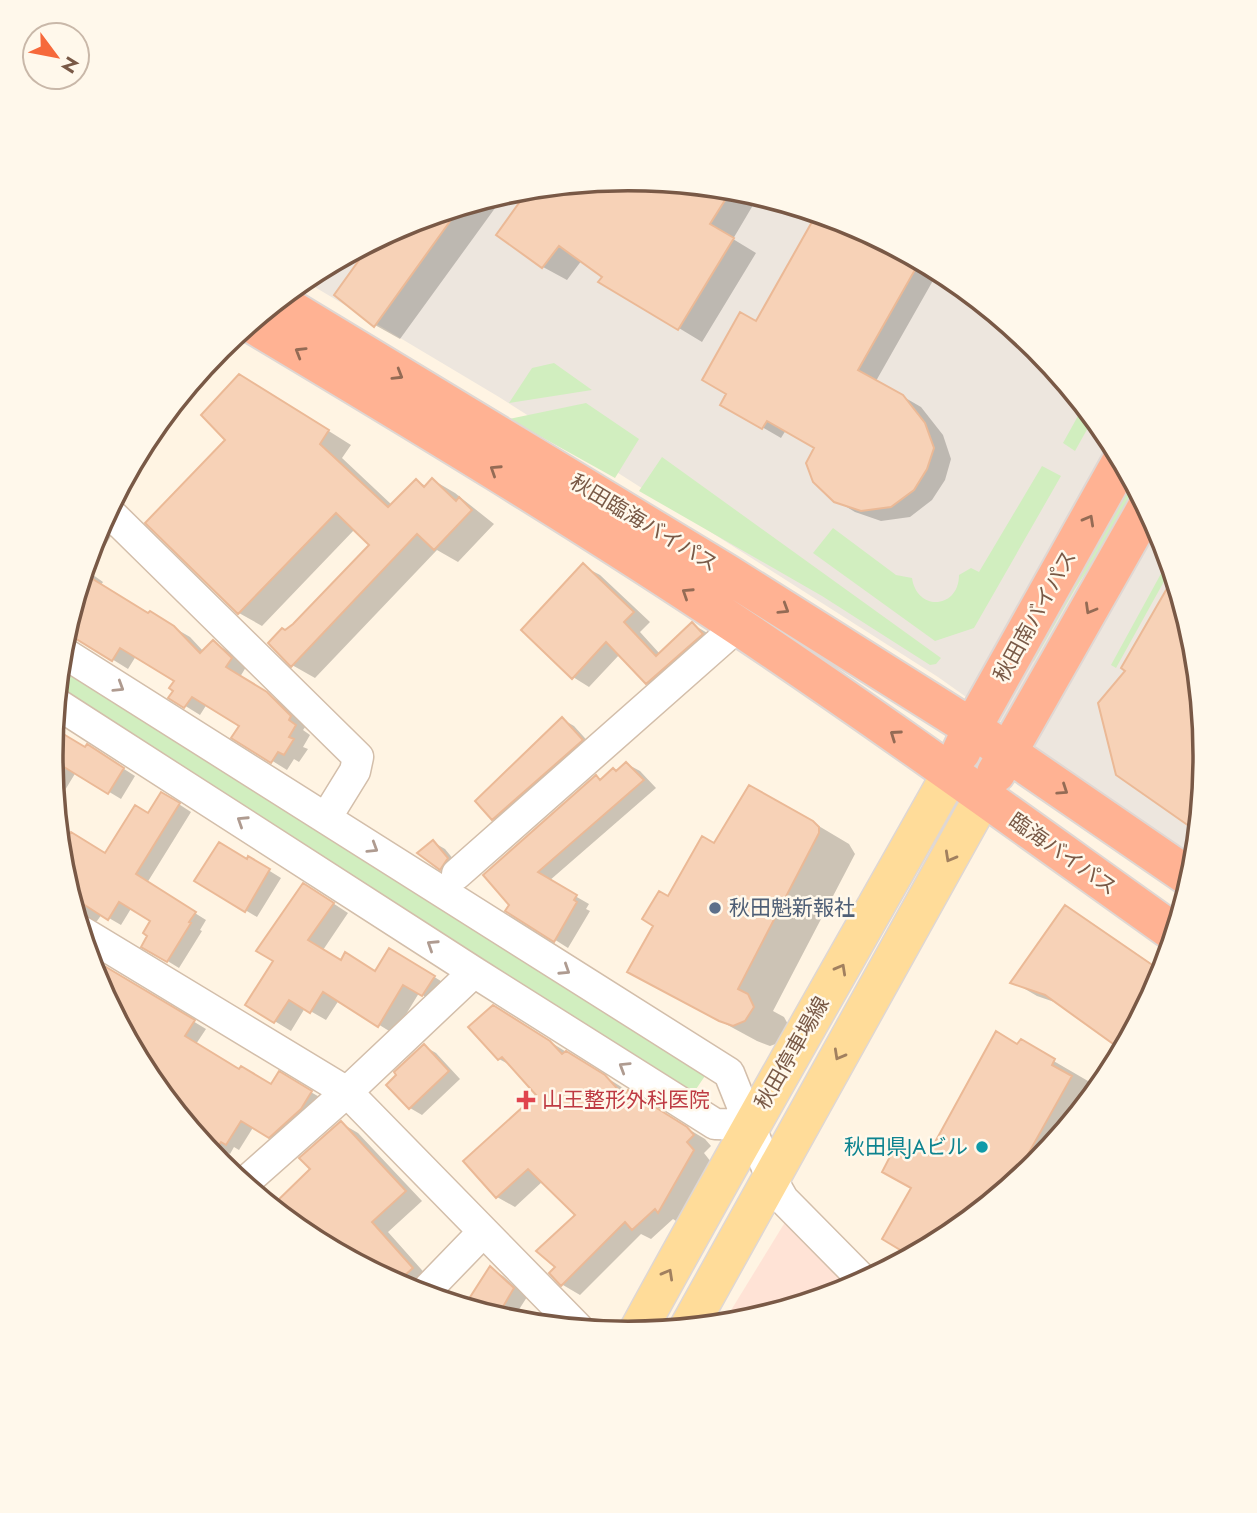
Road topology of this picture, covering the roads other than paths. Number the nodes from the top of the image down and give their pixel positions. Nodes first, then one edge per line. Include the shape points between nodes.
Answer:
1 (287, 306) edge
2 (260, 328) edge
3 (1116, 471) edge
4 (1141, 517) edge
5 (116, 518) edge
6 (738, 626) junction
7 (72, 658) edge
8 (65, 709) edge
9 (972, 728) junction
10 (1007, 751) junction
11 (951, 774) junction
12 (983, 797) junction
13 (326, 818) junction
14 (1182, 872) edge
15 (457, 874) dead end
16 (1167, 928) edge
17 (93, 938) edge
18 (474, 972) junction
19 (348, 1092) junction
20 (750, 1125) junction
21 (251, 1177) edge
22 (771, 1178) junction
23 (483, 1232) junction
24 (857, 1274) edge
25 (431, 1286) edge
26 (569, 1318) edge
27 (694, 1318) edge
28 (643, 1322) edge

1 -> 9 highway, 秋田臨海バイパス
6 -> 2 highway, 秋田臨海バイパス via 479,460
9 -> 3 highway, 秋田南バイパス
4 -> 10 highway, 秋田南バイパス
5 - 13 street via 358,757 355,771
11 -> 6 highway, 秋田臨海バイパス
6 - 15 street
7 -> 13 street
18 -> 8 street
9 - 10 highway, 秋田臨海バイパス
9 - 11 highway, 秋田南バイパス
10 - 12 highway, 秋田南バイパス
10 -> 14 highway
11 - 12 highway, 臨海バイパス
20 -> 11 main road, 秋田停車場線
12 - 16 highway, 臨海バイパス
12 -> 22 main road, 秋田停車場線
13 -> 20 street via 729,1073
17 - 19 street
18 - 19 street
20 -> 18 street via 715,1124
19 - 21 street
19 - 23 street
20 - 22 street
28 -> 20 main road, 秋田停車場線
22 - 24 street via 783,1199
22 - 27 main road, 秋田停車場線
23 - 25 street
23 - 26 street

